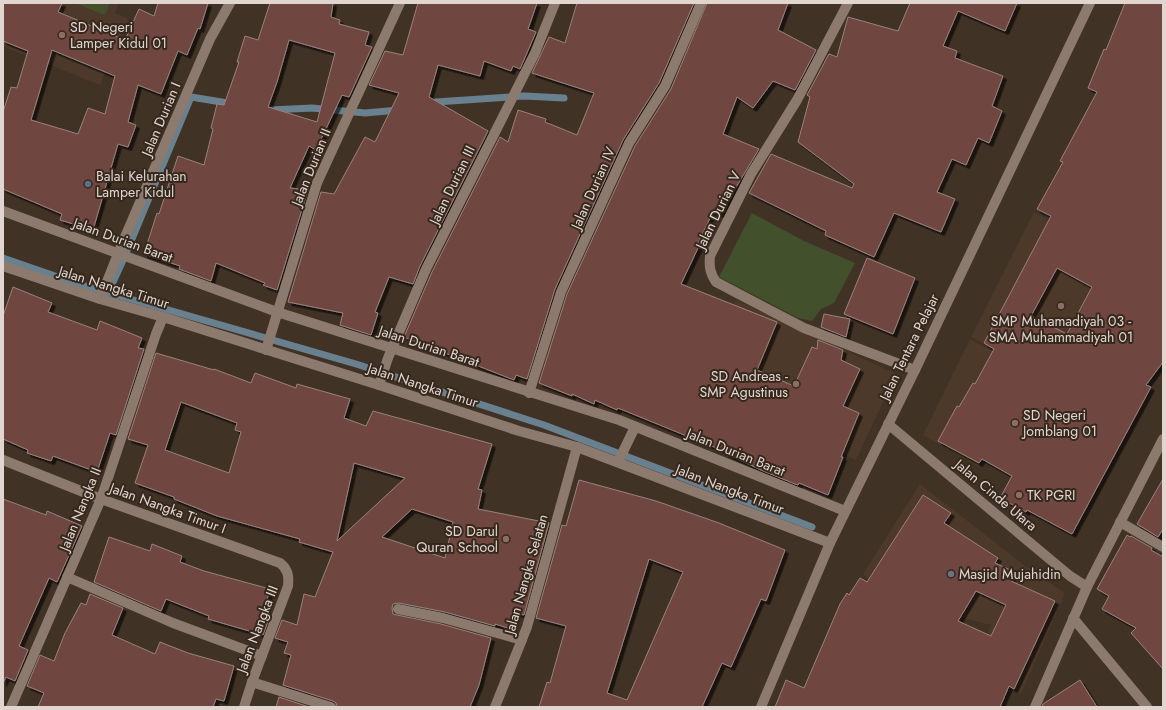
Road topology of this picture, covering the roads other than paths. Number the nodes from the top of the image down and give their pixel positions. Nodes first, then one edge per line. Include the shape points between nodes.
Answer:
1 (230, 3) edge
2 (400, 3) edge
3 (555, 3) edge
4 (701, 3) edge
5 (848, 3) edge
6 (1090, 3) edge
7 (3, 211) edge
8 (117, 256) junction
9 (3, 266) edge
10 (101, 295) junction
11 (277, 312) junction
12 (163, 317) junction
13 (266, 349) junction
14 (390, 353) junction
15 (915, 370) junction
16 (380, 384) junction
17 (529, 393) junction
18 (888, 424) junction
19 (634, 430) junction
20 (1163, 438) edge
21 (577, 447) junction
22 (620, 459) junction
23 (3, 460) edge
24 (101, 499) junction
25 (845, 510) junction
26 (1120, 522) junction
27 (830, 542) junction
28 (1163, 547) edge
29 (280, 563) joint
30 (67, 577) junction
31 (1087, 587) junction
32 (398, 608) dead end
33 (1073, 618) junction
34 (522, 640) junction
35 (262, 656) junction
36 (252, 682) junction
37 (11, 707) edge
38 (244, 707) edge
39 (331, 707) edge
40 (495, 707) edge
41 (761, 707) edge
42 (1035, 707) edge
43 (1147, 707) edge

1 - 8 street, Jalan Durian I via 210,40
2 - 11 street, Jalan Durian II via 317,183
3 - 14 street, Jalan Durian III via 535,53 426,269
4 - 17 street, Jalan Durian IV via 665,86 629,143 561,292
5 - 15 street, Jalan Durian V via 797,100 751,174 710,256 710,274 716,282 804,328
6 - 15 street, Jalan Tentara Pelajar
7 - 8 street, Jalan Durian Barat
8 - 10 street, Jalan Durian I
8 - 11 street, Jalan Durian Barat
9 - 10 street, Jalan Nangka Timur
10 - 12 street, Jalan Nangka Timur
11 - 13 street, Jalan Durian II
11 - 14 street, Jalan Durian Barat
12 - 13 street, Jalan Nangka Timur
12 - 24 street, Jalan Nangka II
13 - 16 street, Jalan Nangka Timur
14 - 16 street, Jalan Durian III
14 - 17 street, Jalan Durian Barat
15 - 18 street, Jalan Tentara Pelajar
16 - 21 street, Jalan Nangka Timur via 519,431
17 - 19 street, Jalan Durian Barat via 619,420
18 - 25 street, Jalan Tentara Pelajar
18 - 31 street, Jalan Cinde Utara via 1064,571
19 - 22 street
19 - 25 street, Jalan Durian Barat
20 - 26 street
21 - 22 street, Jalan Nangka Timur
21 - 34 street, Jalan Nangka Selatan
22 - 27 street, Jalan Nangka Timur
23 - 24 street, Jalan Nangka Timur I
24 - 29 street, Jalan Nangka Timur I
24 - 30 street, Jalan Nangka II
25 - 27 street, Jalan Tentara Pelajar
26 - 28 street
26 - 31 street
27 - 41 street, Jalan Tentara Pelajar
29 - 35 street, Jalan Nangka III via 288,573 288,586
30 - 35 street via 173,623
30 - 37 street, Jalan Nangka II
31 - 33 street
32 - 34 street
33 - 42 street
33 - 43 street
34 - 40 street, Jalan Nangka Selatan
35 - 36 street, Jalan Nangka III
36 - 38 street, Jalan Nangka III
36 - 39 street

